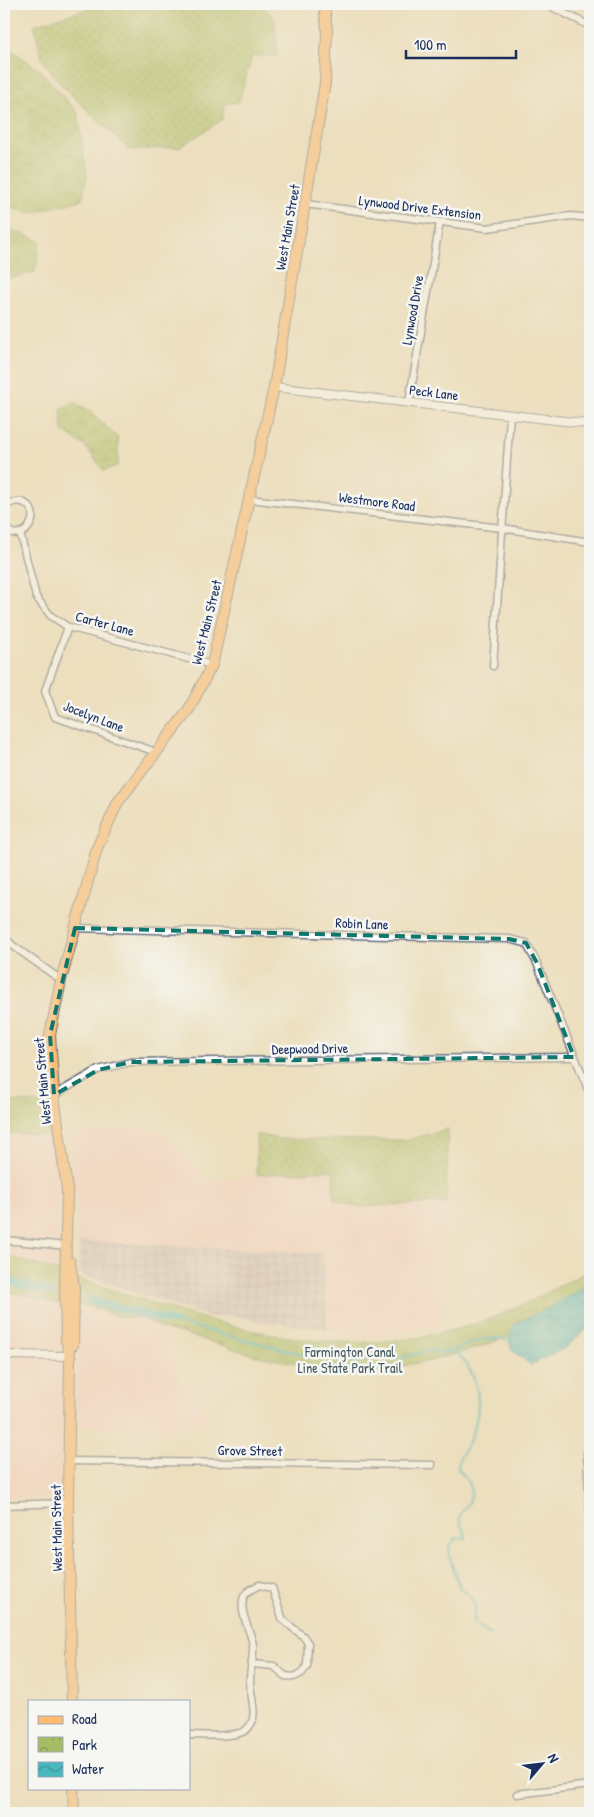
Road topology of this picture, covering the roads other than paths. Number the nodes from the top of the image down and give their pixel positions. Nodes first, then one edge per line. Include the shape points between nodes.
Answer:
1 (324, 4) edge
2 (546, 4) edge
3 (590, 26) edge
4 (305, 204) junction
5 (590, 218) edge
6 (440, 222) junction
7 (274, 386) junction
8 (409, 402) junction
9 (510, 415) junction
10 (590, 424) edge
11 (249, 498) junction
12 (4, 508) edge
13 (4, 527) edge
14 (502, 528) junction
15 (20, 533) junction
16 (590, 542) edge
17 (68, 627) junction
18 (212, 665) junction
19 (493, 666) dead end
20 (156, 752) junction
21 (75, 928) junction
22 (4, 936) edge
23 (61, 980) junction
24 (574, 1057) junction
25 (590, 1094) edge
26 (54, 1095) junction
27 (4, 1240) edge
28 (67, 1246) junction
29 (4, 1355) edge
30 (70, 1356) junction
31 (590, 1445) edge
32 (69, 1461) junction
33 (432, 1465) dead end
34 (68, 1503) junction
35 (4, 1505) edge
36 (590, 1514) edge
37 (252, 1664) junction
38 (72, 1700) edge
39 (190, 1735) edge
40 (590, 1785) edge
41 (73, 1790) edge
42 (517, 1794) dead end
43 (74, 1813) edge

1 - 4 main road, West Main Street via 327,30 325,83
2 - 3 street
4 - 6 street, Lynwood Drive Extension
4 - 7 main road, West Main Street
5 - 6 street, Lynwood Drive Extension via 571,216 487,228
6 - 8 street, Lynwood Drive
7 - 8 street, Peck Lane
7 - 11 main road, West Main Street
8 - 9 street, Peck Lane
9 - 10 street, Peck Lane
9 - 14 street
11 - 14 street, Westmore Road
11 - 18 main road, West Main Street
12 - 15 street via 14,501 29,507 32,522
13 - 15 street via 10,532
14 - 16 street, Westmore Road
14 - 19 street
15 - 17 street, Carter Lane via 36,598 51,616
17 - 18 street, Carter Lane
17 - 20 street, Jocelyn Lane via 45,691 55,717
18 - 20 main road, West Main Street via 188,711
20 - 21 main road, West Main Street via 118,802 106,826
21 - 23 main road, West Main Street
21 - 24 street, Robin Lane via 509,939 526,943 537,962
22 - 23 street
23 - 26 main road, West Main Street via 50,1035
24 - 25 street
24 - 26 street, Deepwood Drive via 131,1062 98,1070
26 - 28 main road, West Main Street via 67,1189
27 - 28 street
28 - 30 main road, West Main Street via 74,1279
29 - 30 street
30 - 32 main road, West Main Street
31 - 36 street via 587,1454
32 - 33 street, Grove Street
32 - 34 main road, West Main Street
34 - 35 street
34 - 38 main road, West Main Street
37 - 37 street via 253,1644 243,1600 248,1591 259,1585 272,1588 284,1620 303,1636 309,1652 307,1666 294,1677 285,1676 274,1666
37 - 39 street via 252,1723 244,1731 234,1734
40 - 42 street
41 - 43 main road

